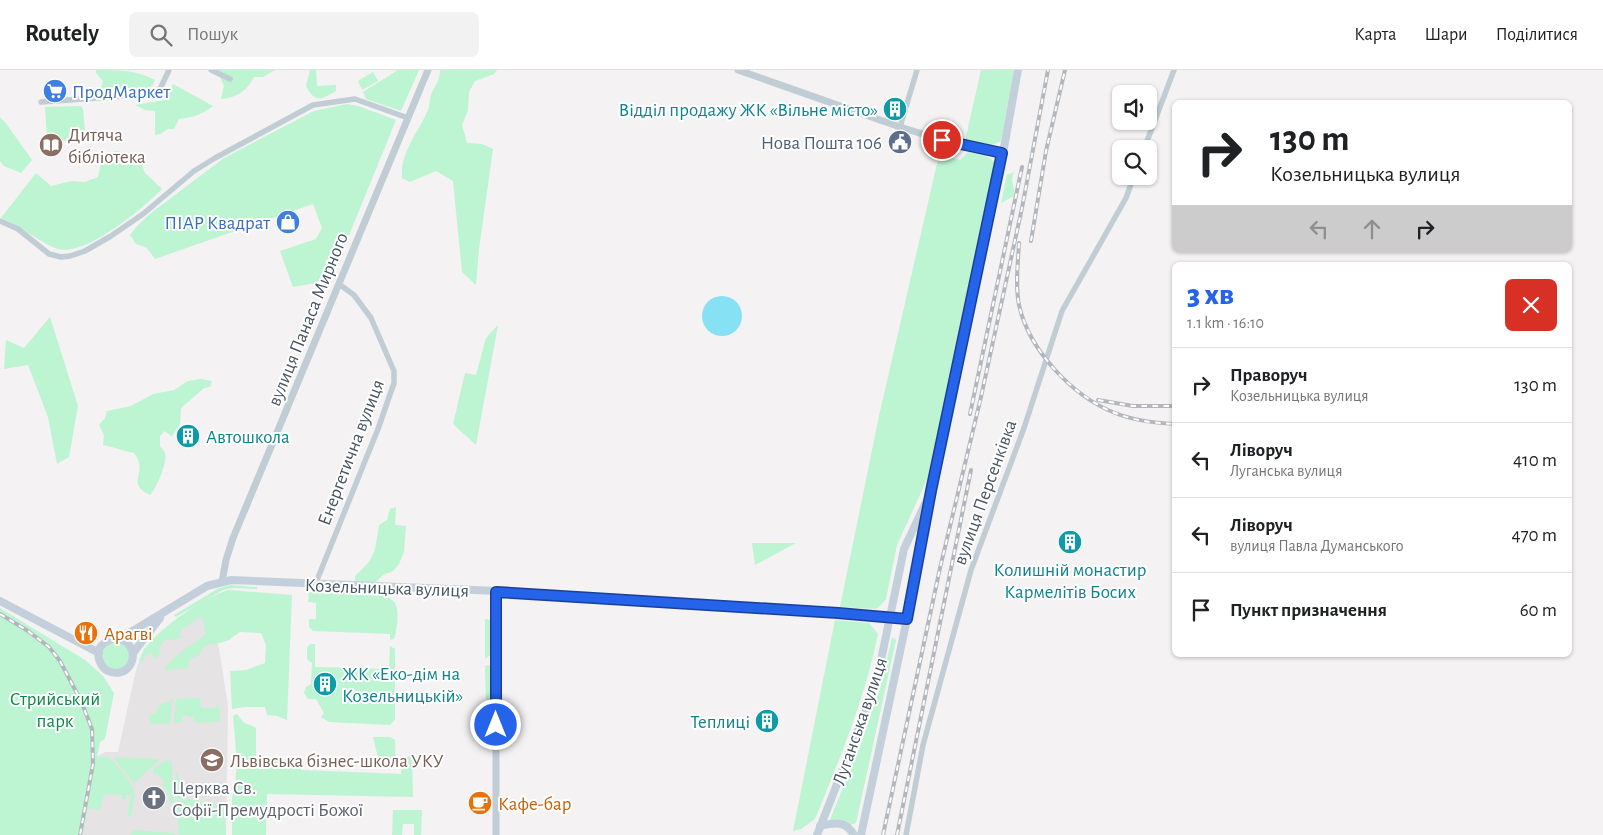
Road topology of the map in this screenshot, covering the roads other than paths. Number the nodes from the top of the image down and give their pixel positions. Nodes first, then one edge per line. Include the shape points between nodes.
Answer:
1 (170, 70) edge
2 (211, 70) edge
3 (428, 70) edge
4 (738, 70) edge
5 (917, 70) edge
6 (1018, 70) edge
7 (1174, 70) edge
8 (230, 79) dead end
9 (41, 102) dead end
10 (408, 118) junction
11 (900, 127) junction
12 (1147, 140) edge
13 (1002, 153) junction
14 (1131, 185) edge
15 (0, 222) edge
16 (339, 284) junction
17 (931, 491) junction
18 (222, 582) junction
19 (315, 585) junction
20 (496, 592) junction
21 (0, 601) edge
22 (162, 614) junction
23 (890, 617) junction
24 (907, 619) junction
25 (117, 638) junction
26 (99, 652) junction
27 (133, 653) junction
28 (820, 826) junction
29 (496, 835) edge
30 (817, 835) edge
31 (854, 835) edge
32 (861, 835) edge
33 (906, 835) edge

1 - 9 street via 160,89 152,94
2 - 8 street
3 - 10 street, вулиця Панаса Мирного
4 - 11 street
5 - 11 street
6 - 13 main road, Луганська вулиця
7 - 12 street
10 - 15 street via 355,99 313,105 194,171 111,236 70,256 49,254 18,229
10 - 16 street, вулиця Панаса Мирного
11 - 13 street
13 - 17 main road, Луганська вулиця
14 - 33 street, вулиця Персенківка via 1062,311 1024,428 971,570 923,746
16 - 18 street, вулиця Панаса Мирного via 233,538
16 - 19 street, Енергетична вулиця via 354,295 371,318 394,371 394,383
17 - 23 main road, Луганська вулиця via 904,549
17 - 24 main road, Луганська вулиця
18 - 19 main road, Козельницька вулиця
18 - 22 main road, Козельницька вулиця via 199,591
19 - 20 main road, Козельницька вулиця
20 - 23 main road, Козельницька вулиця
20 - 29 street
21 - 26 main road
22 - 25 main road, Козельницька вулиця
22 - 27 main road, Козельницька вулиця
23 - 24 main road, Козельницька вулиця
23 - 28 main road, Луганська вулиця via 867,708
24 - 32 main road, Луганська вулиця
25 - 26 main road via 107,640
25 - 27 main road via 128,642
26 - 27 main road via 102,666 114,673 131,664
28 - 30 main road, Луганська вулиця
28 - 31 main road via 842,824 849,827

